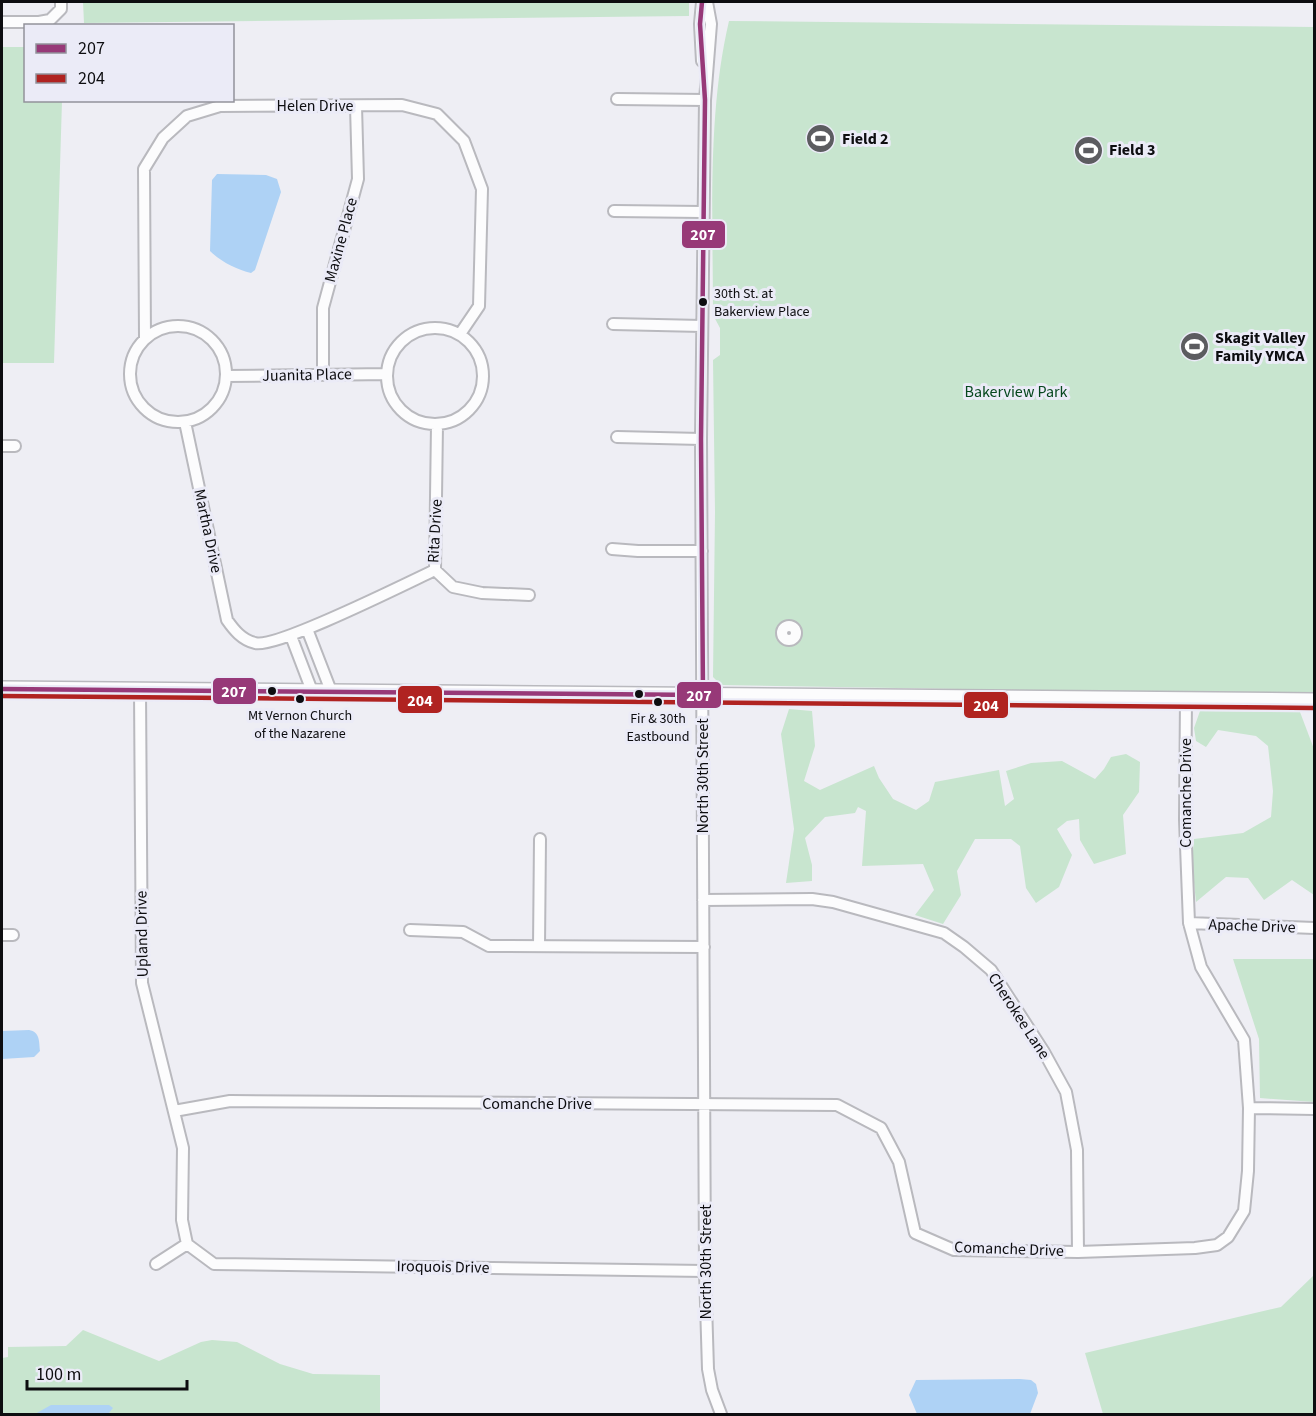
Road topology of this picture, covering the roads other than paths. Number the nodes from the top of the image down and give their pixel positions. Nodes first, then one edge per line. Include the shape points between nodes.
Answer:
1 (705, 2) edge
2 (61, 5) edge
3 (2, 22) edge
4 (617, 99) dead end
5 (705, 100) junction
6 (356, 106) junction
7 (614, 211) dead end
8 (702, 212) junction
9 (613, 324) dead end
10 (702, 326) junction
11 (460, 334) junction
12 (145, 338) junction
13 (387, 374) junction
14 (323, 375) junction
15 (226, 376) junction
16 (185, 422) junction
17 (437, 425) junction
18 (616, 437) dead end
19 (701, 439) junction
20 (2, 446) edge
21 (15, 446) dead end
22 (612, 549) dead end
23 (702, 551) junction
24 (435, 570) junction
25 (529, 595) dead end
26 (307, 629) junction
27 (239, 636) joint
28 (291, 636) junction
29 (2, 689) edge
30 (140, 691) junction
31 (312, 691) junction
32 (331, 691) junction
33 (703, 695) junction
34 (1186, 699) junction
35 (1314, 701) edge
36 (540, 839) dead end
37 (703, 900) junction
38 (1189, 923) junction
39 (1314, 928) edge
40 (410, 930) dead end
41 (539, 946) junction
42 (704, 946) junction
43 (705, 1105) junction
44 (1249, 1108) junction
45 (1314, 1109) edge
46 (174, 1111) junction
47 (187, 1244) junction
48 (1078, 1252) junction
49 (156, 1264) dead end
50 (705, 1270) junction
51 (721, 1414) edge

1 - 5 street, North 30th Street via 700,24
2 - 3 street via 50,20
4 - 5 street
5 - 8 street, North 30th Street
6 - 11 street, Helen Drive via 402,105 437,114 464,141 482,189 479,306
6 - 12 street, Helen Drive via 220,106 187,116 163,138 144,169
6 - 14 street, Maxine Place via 358,179 323,308
7 - 8 street
8 - 10 street, North 30th Street
9 - 10 street
10 - 19 street, North 30th Street
11 - 13 street via 444,328 412,333 390,358
11 - 17 street via 481,357 483,388 477,403 466,414
12 - 15 street via 162,328 198,330 214,341
12 - 16 street via 133,354 129,375 133,395 146,411 164,421
13 - 14 street, Juanita Place
13 - 17 street via 388,387 400,410 417,421
14 - 15 street, Juanita Place
15 - 16 street via 220,397 206,414
16 - 27 street, Martha Drive via 226,620
17 - 24 street, Rita Drive
18 - 19 street
19 - 23 street, North 30th Street
20 - 21 street
22 - 23 street
23 - 33 street, North 30th Street
24 - 25 street via 453,587
24 - 26 street, Rita Drive
26 - 28 street, Rita Drive
26 - 32 street
27 - 28 street, Rita Drive via 256,644
28 - 31 street
29 - 30 street
30 - 31 street
30 - 46 street, Upland Drive via 142,983
31 - 32 street
32 - 33 street
33 - 34 street
33 - 37 street, North 30th Street
34 - 35 street
34 - 38 street, Comanche Drive
36 - 41 street
37 - 42 street, North 30th Street
37 - 48 street, Cherokee Lane via 833,902 944,933 991,970 1066,1092 1077,1150
38 - 39 street, Apache Drive
38 - 44 street, Comanche Drive via 1201,967 1244,1040
40 - 41 street via 463,932 489,946
41 - 42 street
42 - 43 street, North 30th Street
43 - 46 street, Comanche Drive via 230,1101
43 - 48 street, Comanche Drive via 837,1105 881,1128 899,1162 915,1233 954,1251
43 - 50 street, North 30th Street
44 - 45 street
44 - 48 street, Comanche Drive via 1244,1211 1228,1237 1216,1245 1195,1248
46 - 47 street, Upland Drive via 183,1148 182,1220
47 - 49 street
47 - 50 street, Iroquois Drive via 214,1264
50 - 51 street, North 30th Street via 708,1369

